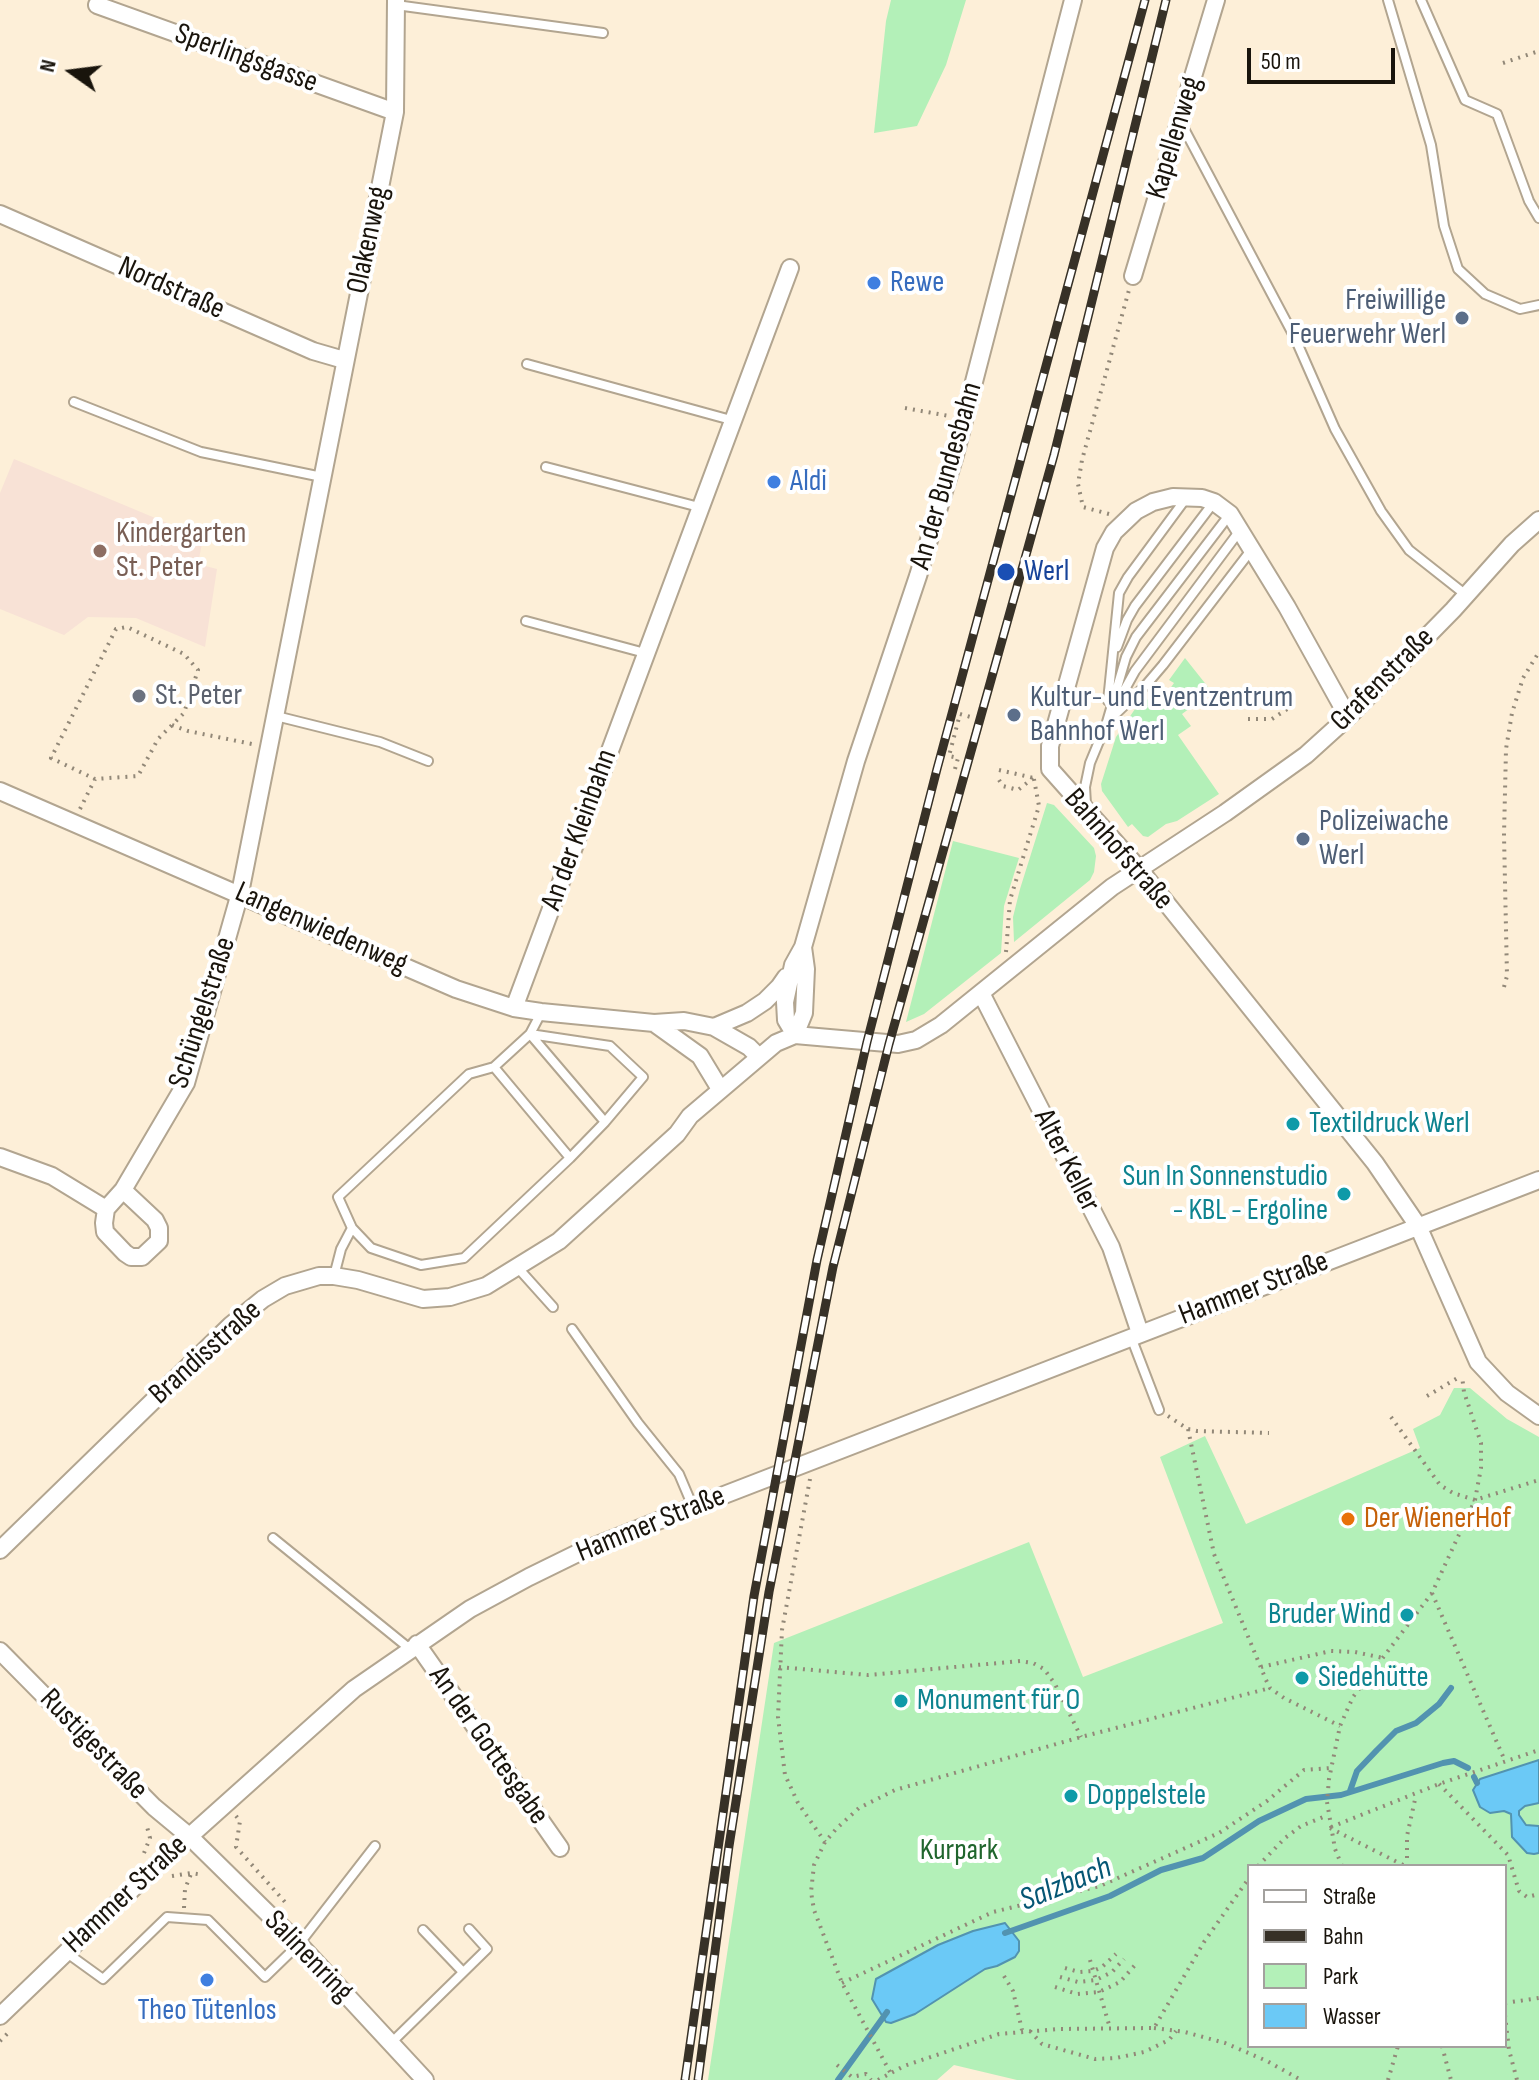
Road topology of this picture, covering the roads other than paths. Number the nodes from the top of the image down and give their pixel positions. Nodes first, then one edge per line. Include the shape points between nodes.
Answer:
1 (1073, 0) edge
2 (1216, 0) edge
3 (1388, 0) edge
4 (1421, 0) edge
5 (396, 2) edge
6 (97, 5) dead end
7 (603, 33) dead end
8 (395, 112) junction
9 (1180, 120) junction
10 (0, 214) edge
11 (1539, 218) edge
12 (790, 268) dead end
13 (1133, 276) road end
14 (1539, 305) edge
15 (344, 360) junction
16 (527, 364) dead end
17 (74, 402) dead end
18 (731, 420) junction
19 (546, 467) dead end
20 (322, 477) junction
21 (1188, 497) junction
22 (1214, 502) junction
23 (699, 507) junction
24 (1230, 514) junction
25 (1539, 520) edge
26 (1241, 529) junction
27 (1252, 548) junction
28 (1466, 595) junction
29 (526, 621) dead end
30 (645, 653) junction
31 (1111, 663) junction
32 (276, 716) junction
33 (1348, 717) junction
34 (1107, 722) junction
35 (428, 761) dead end
36 (0, 791) edge
37 (1086, 809) junction
38 (1139, 869) junction
39 (240, 893) junction
40 (803, 947) junction
41 (793, 965) junction
42 (981, 993) junction
43 (514, 1008) junction
44 (541, 1012) junction
45 (654, 1023) junction
46 (714, 1027) junction
47 (530, 1034) junction
48 (795, 1035) junction
49 (758, 1056) junction
50 (494, 1067) junction
51 (720, 1089) junction
52 (605, 1122) junction
53 (0, 1157) edge
54 (570, 1158) junction
55 (1539, 1180) edge
56 (123, 1190) junction
57 (106, 1209) junction
58 (1418, 1226) junction
59 (352, 1228) junction
60 (518, 1268) junction
61 (334, 1276) junction
62 (553, 1307) dead end
63 (572, 1329) dead end
64 (1136, 1335) junction
65 (1159, 1410) road end
66 (1539, 1416) edge
67 (693, 1507) junction
68 (273, 1538) dead end
69 (0, 1550) edge
70 (414, 1647) junction
71 (0, 1651) edge
72 (189, 1836) junction
73 (375, 1846) dead end
74 (560, 1848) dead end
75 (469, 1929) dead end
76 (423, 1930) dead end
77 (299, 1944) junction
78 (65, 1951) junction
79 (463, 1972) junction
80 (0, 2016) edge
81 (390, 2044) junction
82 (425, 2080) edge

1 - 40 street, An der Bundesbahn via 964,419
2 - 9 street, Kapellenweg
3 - 14 lane via 1431,145 1444,226 1458,269 1485,294 1520,309
4 - 11 lane via 1465,100 1497,114
5 - 7 lane
5 - 8 street, Olakenweg
6 - 8 street, Sperlingsgasse
8 - 15 street, Olakenweg
9 - 13 street, Kapellenweg
9 - 28 lane via 1381,511 1409,550
10 - 15 street, Nordstraße
12 - 18 street, An der Kleinbahn
15 - 20 street, Olakenweg
16 - 18 lane
17 - 20 lane via 201,452
18 - 23 street, An der Kleinbahn
19 - 23 lane
20 - 32 street, Olakenweg
21 - 22 street, Bahnhofstraße
21 - 31 lane via 1122,586
21 - 37 street, Bahnhofstraße via 1153,502 1136,511 1105,548 1049,757 1057,780
22 - 24 street, Bahnhofstraße
22 - 31 lane via 1135,606
23 - 30 street, An der Kleinbahn
24 - 26 street, Bahnhofstraße
24 - 34 lane via 1136,637
25 - 28 street, Grafenstraße
26 - 27 street, Bahnhofstraße
26 - 34 lane via 1135,671
27 - 33 street, Bahnhofstraße
27 - 34 lane via 1163,665
28 - 33 street, Grafenstraße
29 - 30 lane
30 - 43 street, An der Kleinbahn
31 - 34 lane
32 - 35 lane via 380,742
32 - 39 street, Olakenweg
33 - 38 street, Grafenstraße via 1306,755
34 - 37 lane via 1090,763
36 - 39 street, Langenwiedenweg
37 - 38 street, Bahnhofstraße
38 - 42 street, Grafenstraße
38 - 58 street, Bahnhofstraße via 1375,1163
39 - 43 street, Langenwiedenweg via 456,989
39 - 56 street, Schüngelstraße via 186,1083
40 - 41 street, An der Bundesbahn
40 - 48 street, An der Bundesbahn via 804,1013
41 - 46 street via 765,1001
41 - 48 street, An der Bundesbahn via 785,1002 786,1020
42 - 48 street via 941,1025 907,1043
42 - 64 street, Alter Keller via 1111,1247
43 - 44 street, Langenwiedenweg
44 - 45 street, Langenwiedenweg
44 - 47 lane
45 - 46 street, Langenwiedenweg
45 - 51 street via 700,1056
46 - 49 street, Langenwiedenweg
47 - 50 lane
47 - 52 lane
47 - 52 lane via 610,1046 643,1077
48 - 49 street
49 - 51 street, Brandisstraße
50 - 54 lane
50 - 59 lane via 469,1074 338,1197
51 - 60 street, Brandisstraße via 559,1241
52 - 54 lane
53 - 57 street via 52,1176
54 - 59 lane via 464,1258 421,1265 371,1248
55 - 58 street, Hammer Straße
56 - 57 street, Schüngelstraße
56 - 57 street via 155,1220 159,1241 142,1257 131,1257 105,1232
58 - 64 street, Hammer Straße
58 - 66 street, Bahnhofstraße via 1478,1362
59 - 61 lane
60 - 61 street, Brandisstraße via 486,1286 423,1299
60 - 62 lane
61 - 69 street, Brandisstraße via 285,1286 231,1325
63 - 67 lane via 679,1474
64 - 65 lane
64 - 67 street, Hammer Straße
67 - 70 street, Hammer Straße via 529,1577
68 - 70 lane
70 - 72 street, Hammer Straße via 354,1689
70 - 74 street, An der Gottesgabe
71 - 72 street, Rustigestraße
72 - 77 street, Salinenring
72 - 78 street, Hammer Straße
73 - 77 lane
75 - 79 lane via 487,1949
76 - 79 lane
77 - 78 lane via 265,1977 208,1920 167,1917 103,1979
77 - 81 street, Salinenring
78 - 80 street, Hammer Straße
79 - 81 lane
81 - 82 street, Salinenring

